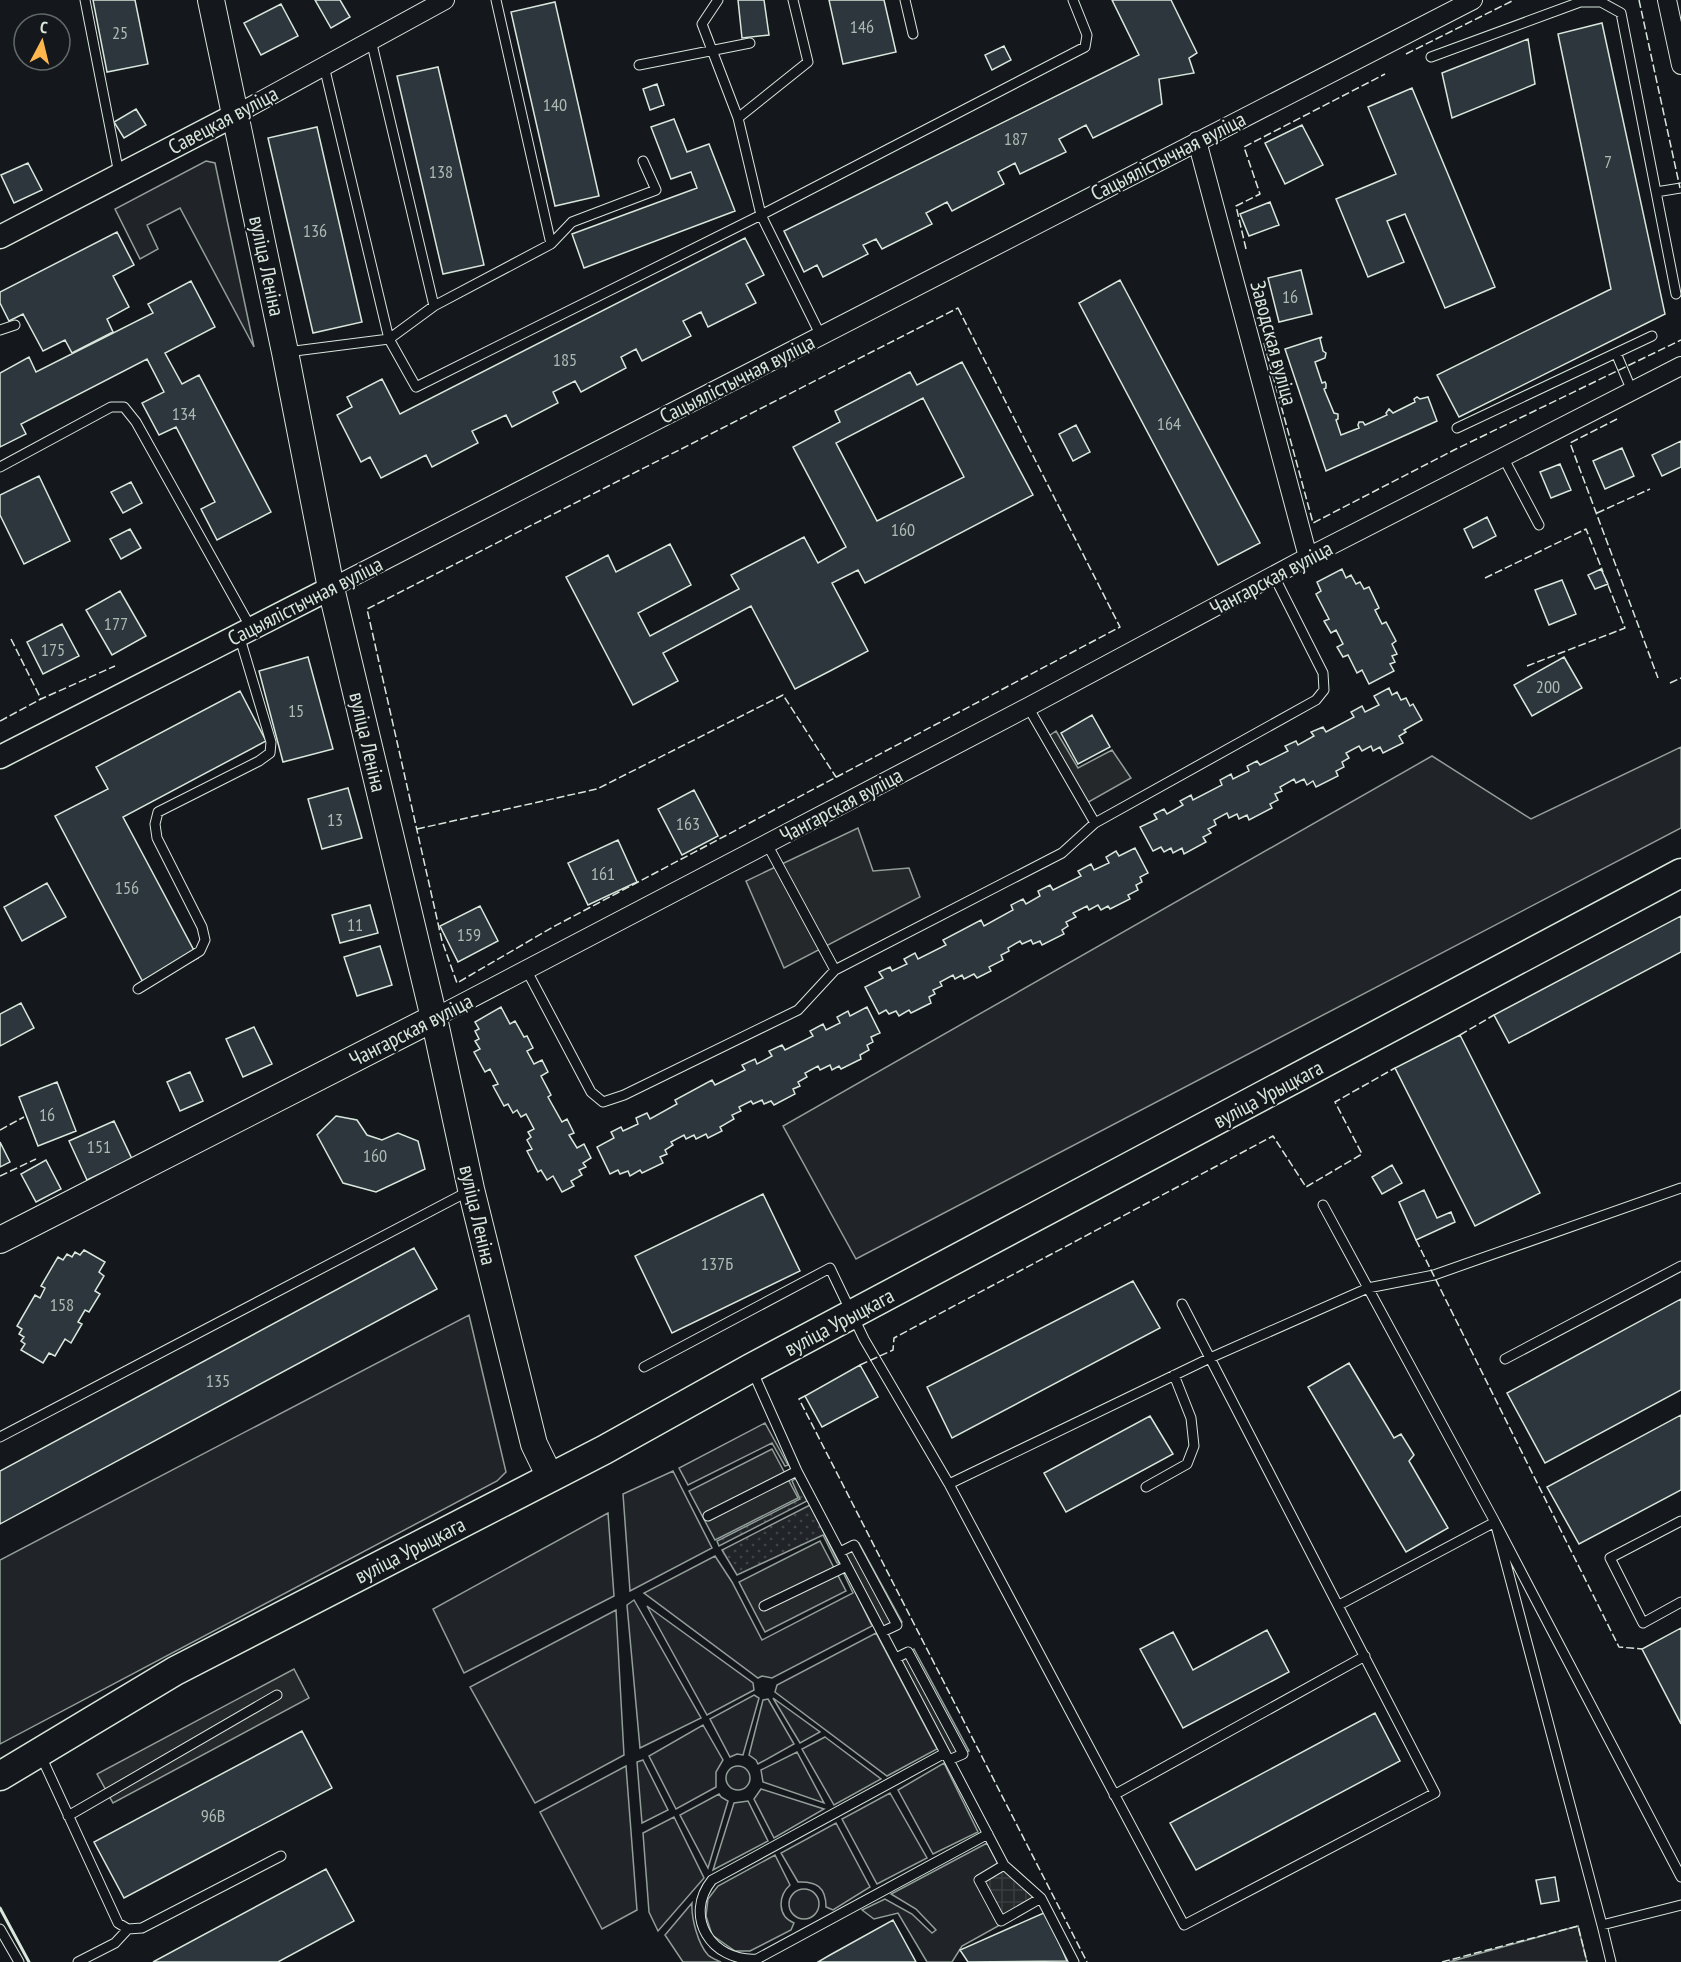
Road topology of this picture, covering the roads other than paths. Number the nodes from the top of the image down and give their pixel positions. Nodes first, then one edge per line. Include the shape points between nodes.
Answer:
1 (85, 0) edge
2 (211, 0) edge
3 (445, 0) edge
4 (496, 0) edge
5 (718, 0) edge
6 (793, 0) edge
7 (905, 0) edge
8 (1073, 0) edge
9 (1473, 0) edge
10 (1667, 0) edge
11 (914, 34) dead end
12 (371, 40) junction
13 (750, 43) dead end
14 (712, 51) junction
15 (1431, 57) dead end
16 (639, 65) dead end
17 (1681, 65) edge
18 (324, 66) junction
19 (235, 115) junction
20 (738, 118) junction
21 (1197, 141) junction
22 (643, 161) dead end
23 (119, 175) junction
24 (1681, 188) edge
25 (1656, 192) junction
26 (760, 215) junction
27 (0, 237) edge
28 (551, 244) junction
29 (1676, 294) dead end
30 (434, 306) junction
31 (15, 325) dead end
32 (0, 330) edge
33 (821, 336) junction
34 (1652, 336) dead end
35 (389, 339) junction
36 (285, 352) junction
37 (1616, 353) junction
38 (1681, 366) edge
39 (1632, 391) junction
40 (1457, 428) dead end
41 (1503, 457) junction
42 (0, 467) edge
43 (1539, 525) dead end
44 (1308, 557) junction
45 (1274, 576) junction
46 (331, 588) junction
47 (245, 632) junction
48 (1028, 707) junction
49 (0, 757) edge
50 (1095, 823) junction
51 (767, 844) junction
52 (1681, 873) edge
53 (835, 970) junction
54 (527, 971) junction
55 (138, 989) dead end
56 (434, 1018) junction
57 (1681, 1188) edge
58 (471, 1189) junction
59 (1323, 1205) dead end
60 (0, 1240) edge
61 (1681, 1266) edge
62 (1368, 1288) junction
63 (1182, 1304) dead end
64 (853, 1315) junction
65 (1210, 1358) junction
66 (1505, 1359) dead end
67 (645, 1367) dead end
68 (751, 1368) junction
69 (1174, 1375) junction
70 (0, 1437) edge
71 (797, 1471) junction
72 (550, 1477) junction
73 (949, 1484) junction
74 (1146, 1486) dead end
75 (708, 1516) dead end
76 (1681, 1521) edge
77 (1495, 1522) junction
78 (840, 1552) junction
79 (847, 1566) junction
80 (1681, 1602) edge
81 (1339, 1605) junction
82 (764, 1606) dead end
83 (882, 1632) junction
84 (1365, 1656) junction
85 (896, 1658) junction
86 (277, 1695) dead end
87 (39, 1752) junction
88 (947, 1756) junction
89 (0, 1776) edge
90 (1114, 1795) junction
91 (68, 1816) junction
92 (988, 1834) junction
93 (281, 1856) dead end
94 (1004, 1865) junction
95 (1681, 1877) edge
96 (1041, 1898) junction
97 (1681, 1905) edge
98 (1602, 1925) junction
99 (0, 1929) edge
100 (128, 1929) junction
101 (19, 1962) edge
102 (78, 1962) edge
103 (1074, 1962) edge
104 (1611, 1962) edge

1 - 23 lane
2 - 19 main road, вуліца Леніна
3 - 12 street, Савецкая вуліца
4 - 28 lane
5 - 14 lane via 702,24
6 - 20 lane via 808,62
7 - 11 lane
8 - 26 lane via 1087,35 1085,47
9 - 21 street, Сацыялістычная вуліца
10 - 17 street
12 - 18 street, Савецкая вуліца
12 - 30 lane
13 - 14 lane
14 - 16 lane
14 - 20 lane
15 - 25 lane via 1580,2 1601,2 1621,13
18 - 19 street, Савецкая вуліца
18 - 35 lane
19 - 23 street, Савецкая вуліца
19 - 36 main road, вуліца Леніна
20 - 26 lane
21 - 33 street, Сацыялістычная вуліца
21 - 44 street, Заводская вуліца
22 - 28 lane via 656,190 572,222
23 - 27 street, Савецкая вуліца
24 - 25 lane
25 - 29 lane
26 - 33 lane
26 - 35 lane via 416,387
28 - 30 lane
30 - 35 lane
31 - 32 lane
33 - 46 street, Сацыялістычная вуліца
34 - 37 lane
35 - 36 lane
36 - 46 main road, вуліца Леніна
37 - 39 lane
37 - 40 lane
38 - 39 street, Чангарская вуліца
39 - 41 street, Чангарская вуліца
41 - 43 lane
41 - 44 street, Чангарская вуліца
42 - 47 lane via 111,407 124,407 136,422
44 - 45 street, Чангарская вуліца
45 - 48 street, Чангарская вуліца
45 - 50 lane via 1323,673 1324,690 1316,700
46 - 47 street, Сацыялістычная вуліца
46 - 56 main road, вуліца Леніна
47 - 49 street, Сацыялістычная вуліца
47 - 55 lane via 271,742 270,753 158,812 157,838 205,939 200,951
48 - 50 lane
48 - 51 street, Чангарская вуліца
50 - 53 lane via 1062,853
51 - 53 lane
51 - 54 street, Чангарская вуліца
52 - 64 main road, вуліца Урыцкага
53 - 54 lane via 798,1010 603,1102 591,1092
54 - 56 street, Чангарская вуліца
56 - 58 main road, вуліца Леніна
56 - 60 main road, Чангарская вуліца
57 - 62 lane via 1434,1275
58 - 70 lane
58 - 72 main road, вуліца Леніна via 534,1444
59 - 62 lane
61 - 66 lane
62 - 65 lane
62 - 77 lane
63 - 65 lane
64 - 67 lane via 830,1268
64 - 68 main road, вуліца Урыцкага
64 - 73 lane
65 - 69 lane
65 - 81 lane
68 - 71 lane
68 - 72 main road, вуліца Урыцкага
69 - 73 lane
69 - 74 lane via 1191,1418 1194,1446 1187,1464
71 - 75 lane
71 - 78 lane
72 - 87 main road, вуліца Урыцкага via 175,1671
73 - 90 lane
76 - 80 lane via 1610,1558 1643,1623
77 - 81 lane
77 - 95 lane
77 - 98 lane
78 - 79 lane
78 - 83 lane via 854,1545 897,1625
79 - 82 lane
79 - 83 lane
81 - 84 lane
83 - 85 lane
84 - 90 lane
84 - 90 lane via 1435,1793 1184,1925
85 - 88 lane
85 - 88 lane via 908,1652 963,1754
86 - 91 lane
87 - 89 main road, вуліца Урыцкага
87 - 91 lane
88 - 92 lane
88 - 92 lane via 712,1880 699,1906 706,1938 731,1957 757,1959
91 - 100 lane via 118,1923
92 - 94 lane
93 - 100 lane via 142,1928
94 - 96 lane
94 - 96 lane via 979,1880 1000,1921
96 - 103 lane
97 - 98 lane
98 - 104 lane
99 - 101 lane
100 - 102 lane via 114,1943

